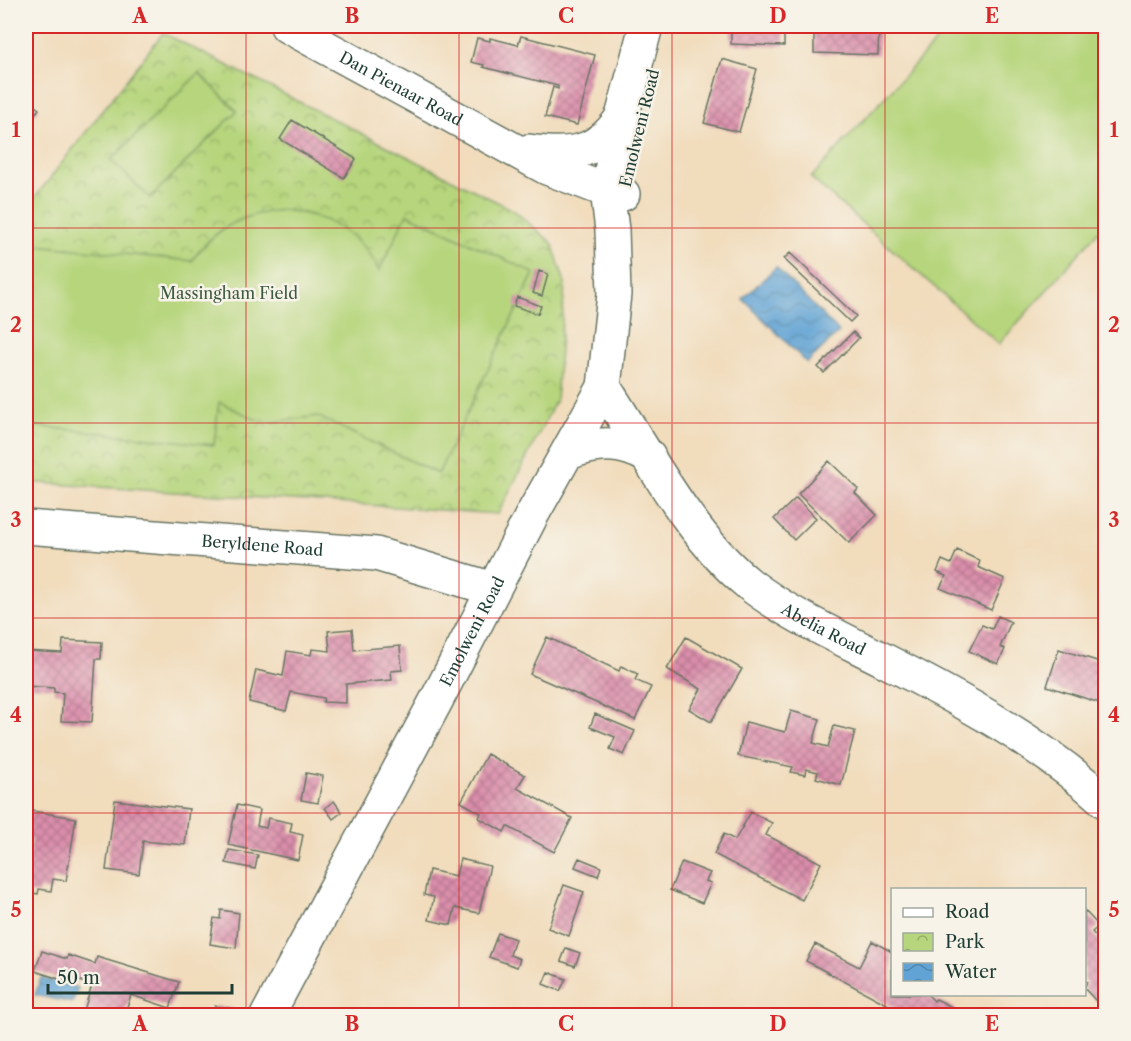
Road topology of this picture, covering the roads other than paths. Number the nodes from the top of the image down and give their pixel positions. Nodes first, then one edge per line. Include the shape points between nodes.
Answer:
1 (646, 26) edge
2 (665, 26) edge
3 (299, 28) edge
4 (622, 117) junction
5 (518, 150) junction
6 (615, 192) junction
7 (604, 387) junction
8 (568, 453) junction
9 (649, 457) junction
10 (26, 527) edge
11 (493, 589) junction
12 (1106, 802) edge
13 (267, 1016) edge

1 - 4 street, Emolweni Road
2 - 6 street, Emolweni Road
3 - 5 street, Dan Pienaar Road
4 - 5 street, Dan Pienaar Road via 609,136 595,146 570,154
4 - 6 street, Emolweni Road
5 - 6 street, Dan Pienaar Road via 547,168
6 - 7 street, Emolweni Road via 614,294
7 - 8 street, Emolweni Road
7 - 9 street, Abelia Road
8 - 9 street via 588,446 619,444
8 - 11 street, Emolweni Road
9 - 12 street, Abelia Road via 707,543 750,585 793,612 958,698 1071,773
10 - 11 street, Beryldene Road via 376,554
11 - 13 street, Emolweni Road

